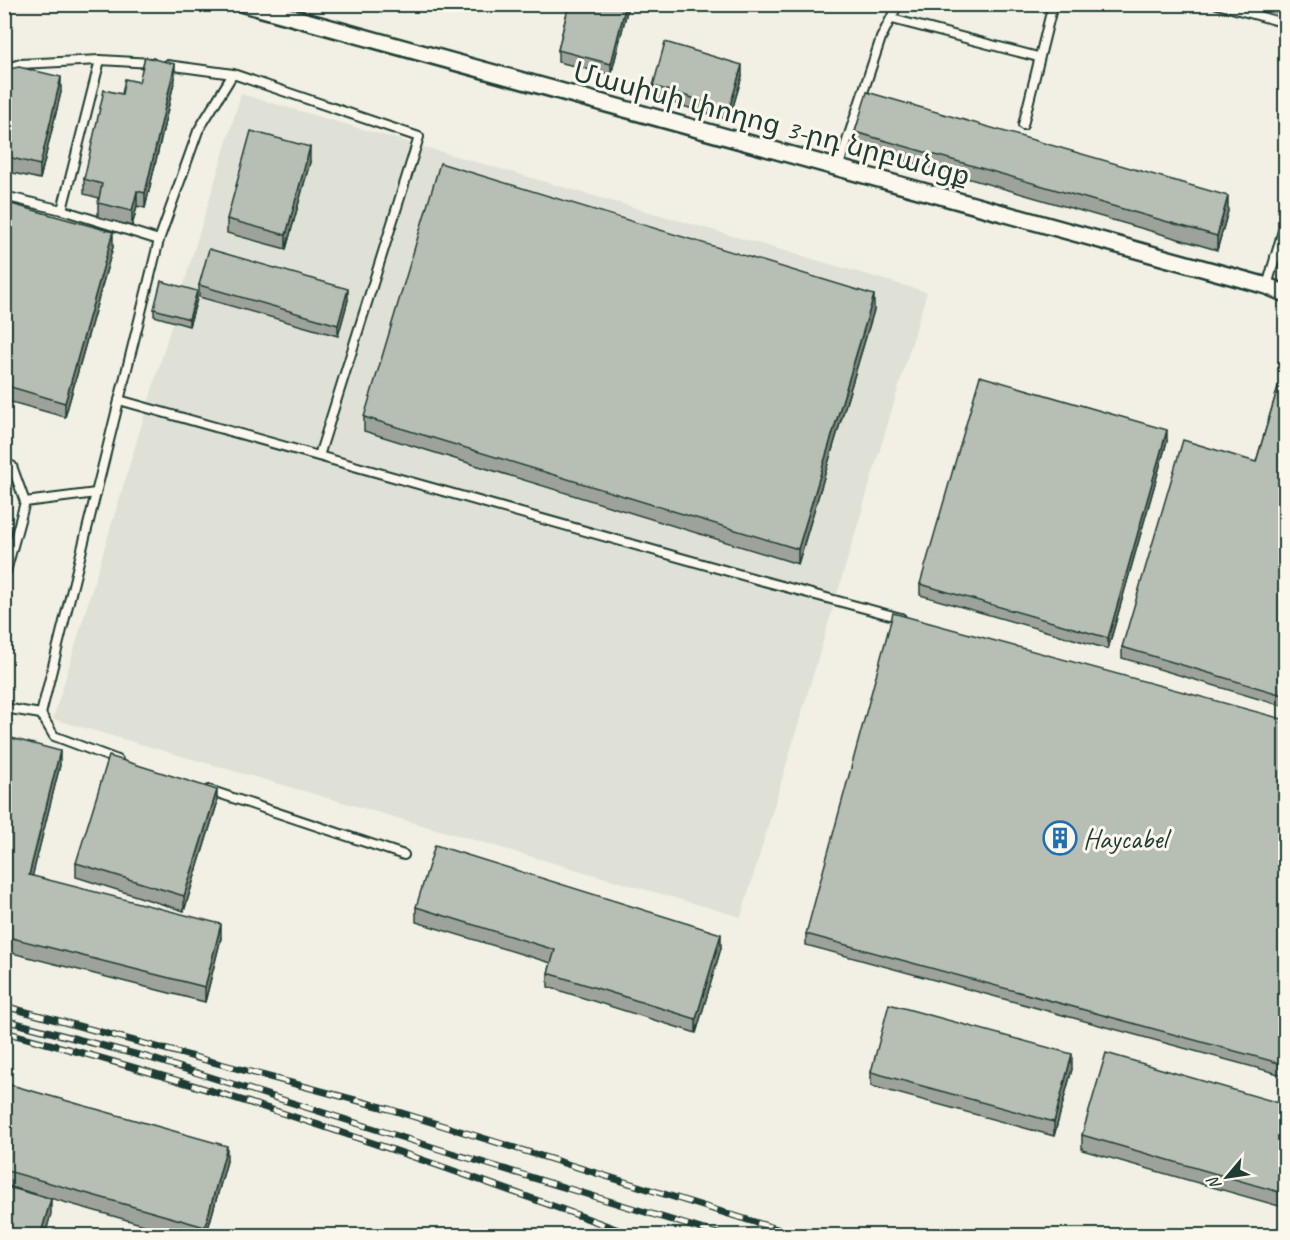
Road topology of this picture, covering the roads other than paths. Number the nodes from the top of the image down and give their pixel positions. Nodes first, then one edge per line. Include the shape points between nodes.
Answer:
1 (244, 4) edge
2 (898, 4) edge
3 (1053, 4) edge
4 (1217, 4) edge
5 (891, 19) junction
6 (1286, 23) edge
7 (1038, 57) junction
8 (100, 60) junction
9 (4, 69) edge
10 (233, 74) junction
11 (1023, 125) dead end
12 (838, 168) junction
13 (4, 196) edge
14 (62, 210) junction
15 (1286, 220) edge
16 (159, 240) junction
17 (1275, 257) junction
18 (1286, 258) edge
19 (1267, 286) junction
20 (1286, 294) edge
21 (119, 400) junction
22 (319, 456) junction
23 (4, 464) edge
24 (96, 494) junction
25 (25, 502) junction
26 (4, 579) edge
27 (905, 619) edge
28 (4, 708) edge
29 (41, 714) junction
30 (125, 762) edge
31 (203, 788) edge
32 (404, 855) dead end

1 - 12 street, Մասիսի փողոց 3-րդ նրբանցք
2 - 5 lane
3 - 7 lane
4 - 6 lane
5 - 7 lane
5 - 12 lane via 881,38
7 - 11 lane
8 - 9 lane via 20,64
8 - 10 lane
8 - 14 lane
10 - 16 lane via 198,131
10 - 22 lane via 419,137
12 - 19 street, Մասիսի փողոց 3-րդ նրբանցք
13 - 14 lane
14 - 16 lane
15 - 17 lane
16 - 21 lane
17 - 18 lane
17 - 19 lane
19 - 20 street, Մասիսի փողոց 3-րդ նրբանցք
21 - 22 lane
21 - 24 lane
22 - 27 lane
23 - 25 lane via 12,466
24 - 25 lane
24 - 29 lane
25 - 26 lane
28 - 29 lane
29 - 30 lane via 54,736
31 - 32 lane

